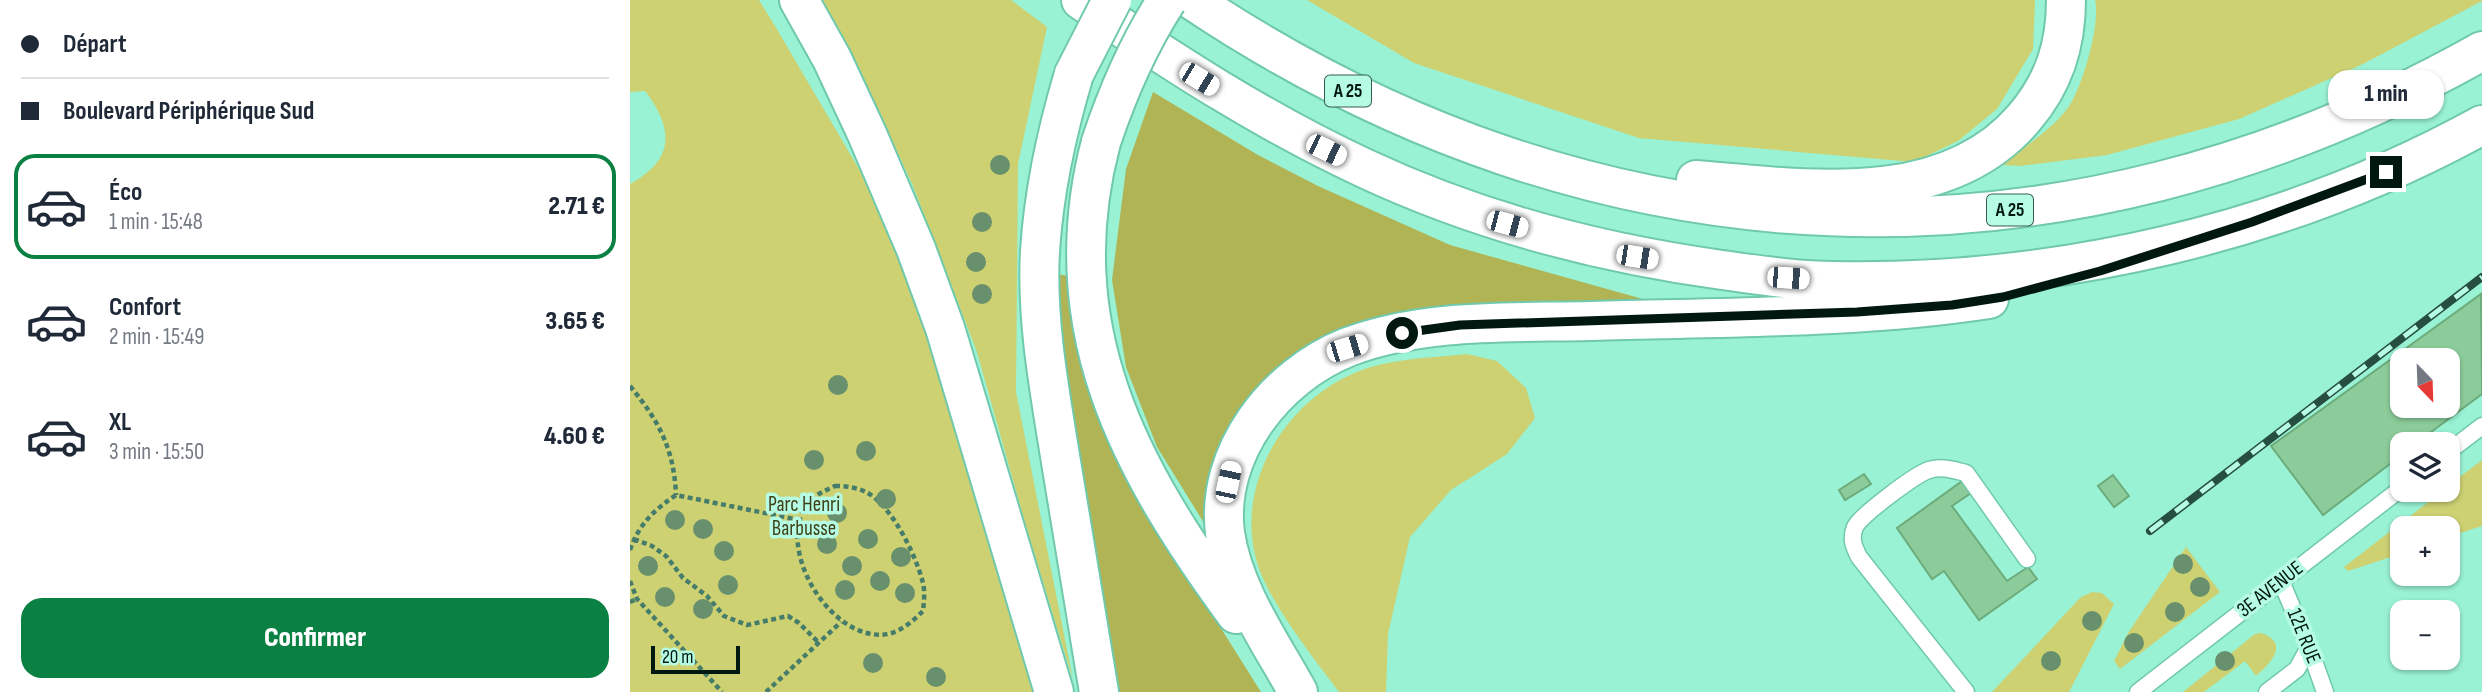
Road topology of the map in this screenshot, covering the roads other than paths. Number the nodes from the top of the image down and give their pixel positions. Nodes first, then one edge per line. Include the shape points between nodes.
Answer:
1 (799, 0) edge
2 (1081, 0) edge
3 (1112, 0) edge
4 (1167, 0) edge
5 (1192, 0) edge
6 (2066, 0) edge
7 (2482, 51) edge
8 (2482, 125) edge
9 (1515, 160) junction
10 (2200, 237) junction
11 (2482, 426) edge
12 (2460, 443) edge
13 (2390, 497) edge
14 (2026, 559) dead end
15 (2281, 581) junction
16 (2309, 647) junction
17 (1054, 692) edge
18 (1099, 692) edge
19 (1295, 692) edge
20 (1966, 692) edge
21 (2138, 692) edge
22 (2267, 692) edge
23 (2325, 692) edge

1 - 17 highway via 832,59 916,249
2 - 10 highway via 1242,105 1367,170 1507,224 1637,257 1767,276 1886,281 2034,270
3 - 18 highway, bridge via 1074,75 1056,133 1040,254 1052,406
4 - 19 highway, bridge via 1134,56 1101,142 1087,213 1086,290 1101,370 1134,455 1214,585
5 - 9 highway, A 25 via 1340,87
6 - 9 highway via 2061,51 2034,106 1986,153 1942,175 1862,187 1807,188
7 - 9 highway, A 25 via 2378,105 2297,139 2181,177 2035,207 1895,217 1771,214 1699,205
8 - 10 highway via 2375,176
10 - 19 highway via 2055,284 1952,305 1460,325 1383,337 1347,348 1318,363 1268,404 1232,465 1224,500 1231,564
11 - 12 lane
13 - 15 lane, 3E AVENUE
14 - 20 lane via 1966,473 1944,468 1926,471 1869,510 1856,526 1852,542 1859,557
15 - 16 lane, 12E RUE
15 - 21 lane, 3E AVENUE
16 - 22 lane via 2297,668
16 - 23 lane, 12E RUE

